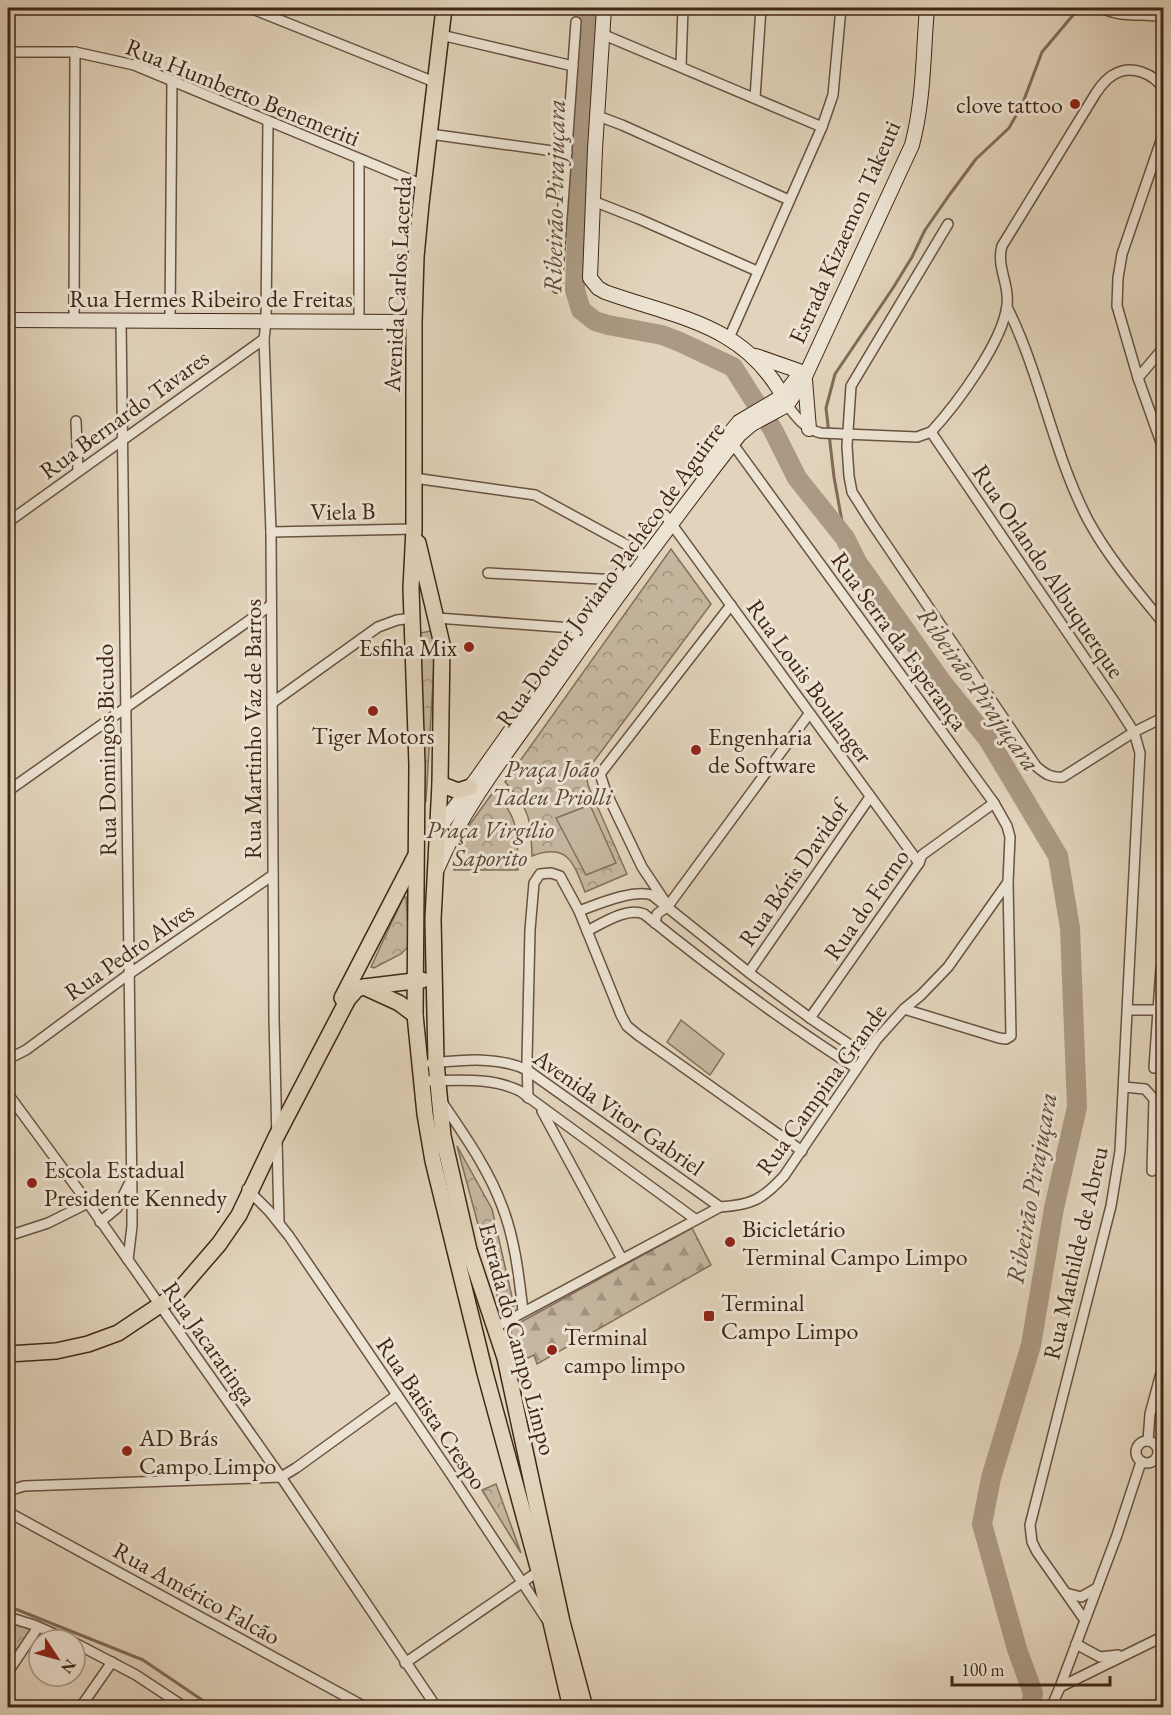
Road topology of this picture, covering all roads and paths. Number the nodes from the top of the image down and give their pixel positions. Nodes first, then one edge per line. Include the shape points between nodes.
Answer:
1 (250, 8) edge
2 (604, 8) edge
3 (683, 8) edge
4 (761, 8) edge
5 (841, 8) edge
6 (927, 8) edge
7 (1102, 8) edge
8 (444, 13) edge
9 (1164, 17) edge
10 (576, 22) dead end
11 (603, 34) junction
12 (441, 35) junction
13 (8, 52) edge
14 (75, 52) junction
15 (573, 66) junction
16 (681, 66) junction
17 (172, 80) junction
18 (437, 83) junction
19 (1164, 90) edge
20 (756, 98) junction
21 (598, 116) junction
22 (268, 121) junction
23 (822, 127) junction
24 (1164, 132) edge
25 (430, 134) junction
26 (567, 153) junction
27 (359, 160) junction
28 (1159, 162) edge
29 (423, 185) junction
30 (789, 200) junction
31 (593, 201) junction
32 (948, 224) dead end
33 (757, 271) junction
34 (557, 288) dead end
35 (1007, 307) junction
36 (8, 320) edge
37 (74, 320) junction
38 (121, 321) junction
39 (170, 321) junction
40 (359, 321) junction
41 (266, 322) junction
42 (414, 322) junction
43 (729, 338) junction
44 (264, 339) junction
45 (1164, 347) edge
46 (752, 355) junction
47 (806, 372) junction
48 (1138, 378) junction
49 (785, 400) junction
50 (749, 420) joint
51 (76, 421) dead end
52 (813, 427) junction
53 (931, 432) junction
54 (846, 435) junction
55 (123, 437) junction
56 (729, 440) junction
57 (1164, 450) edge
58 (78, 470) junction
59 (414, 478) junction
60 (668, 519) junction
61 (8, 522) edge
62 (414, 529) junction
63 (272, 532) junction
64 (643, 554) junction
65 (488, 573) dead end
66 (618, 580) junction
67 (271, 604) junction
68 (731, 605) junction
69 (436, 613) junction
70 (413, 616) junction
71 (1164, 624) edge
72 (588, 629) junction
73 (272, 703) junction
74 (125, 709) junction
75 (809, 714) junction
76 (1164, 717) edge
77 (1134, 732) junction
78 (440, 784) junction
79 (470, 787) junction
80 (8, 791) edge
81 (870, 797) junction
82 (994, 803) junction
83 (438, 829) junction
84 (417, 852) junction
85 (919, 863) junction
86 (273, 875) junction
87 (434, 876) junction
88 (1008, 882) junction
89 (415, 894) junction
90 (393, 897) junction
91 (668, 906) junction
92 (579, 911) junction
93 (433, 919) junction
94 (655, 923) junction
95 (587, 931) junction
96 (1161, 968) dead end
97 (749, 972) junction
98 (129, 974) junction
99 (433, 980) junction
100 (414, 981) junction
101 (364, 987) junction
102 (904, 1009) junction
103 (1128, 1010) junction
104 (1158, 1011) junction
105 (415, 1016) junction
106 (810, 1018) junction
107 (865, 1055) junction
108 (8, 1059) edge
109 (436, 1062) junction
110 (420, 1064) junction
111 (856, 1068) junction
112 (1154, 1068) dead end
113 (527, 1070) junction
114 (432, 1086) junction
115 (1124, 1087) junction
116 (8, 1095) edge
117 (528, 1098) junction
118 (541, 1109) junction
119 (441, 1125) junction
120 (276, 1131) junction
121 (464, 1135) junction
122 (801, 1151) junction
123 (1152, 1171) dead end
124 (131, 1179) junction
125 (248, 1190) junction
126 (88, 1203) junction
127 (720, 1207) junction
128 (695, 1219) junction
129 (100, 1222) junction
130 (279, 1222) junction
131 (8, 1236) edge
132 (622, 1259) junction
133 (128, 1260) junction
134 (159, 1307) junction
135 (524, 1311) junction
136 (494, 1328) junction
137 (475, 1329) junction
138 (8, 1354) edge
139 (505, 1358) junction
140 (1164, 1362) edge
141 (397, 1395) junction
142 (1148, 1441) junction
143 (1141, 1462) junction
144 (1160, 1462) edge
145 (281, 1477) junction
146 (8, 1491) edge
147 (8, 1512) edge
148 (538, 1571) junction
149 (523, 1582) junction
150 (1097, 1588) junction
151 (1065, 1593) junction
152 (8, 1617) edge
153 (1084, 1619) junction
154 (38, 1627) joint
155 (552, 1627) junction
156 (1164, 1636) edge
157 (1076, 1644) junction
158 (87, 1649) edge
159 (1132, 1651) junction
160 (112, 1662) junction
161 (405, 1663) junction
162 (8, 1672) edge
163 (1060, 1688) junction
164 (80, 1707) edge
165 (186, 1707) edge
166 (367, 1707) edge
167 (436, 1707) edge
168 (571, 1707) edge
169 (585, 1707) edge
170 (1051, 1707) edge

1 - 18 street
2 - 11 main road
3 - 16 street
4 - 20 street
5 - 23 street via 833,95
6 - 47 main road, Estrada Kizaemon Takeuti via 923,87 912,145
7 - 9 street via 1120,14
8 - 12 main road, Avenida Carlos Lacerda
10 - 15 street
11 - 16 street
11 - 21 main road
12 - 15 street
12 - 18 main road, Avenida Carlos Lacerda
13 - 14 street, Rua Humberto Benemeriti
14 - 17 street, Rua Humberto Benemeriti via 134,64
14 - 37 street
15 - 26 street
16 - 20 street
17 - 22 street, Rua Humberto Benemeriti
17 - 39 street
18 - 25 main road, Avenida Carlos Lacerda
19 - 35 street via 1149,74 1137,70 1113,75 1096,93 1002,246 1000,259
20 - 23 street
21 - 30 street
21 - 31 main road
22 - 27 street, Rua Humberto Benemeriti
22 - 41 street, Rua Martinho Vaz de Barros
23 - 30 street
24 - 28 street
25 - 26 street
25 - 29 main road, Avenida Carlos Lacerda
26 - 34 street
27 - 29 street, Rua Humberto Benemeriti
27 - 40 street
28 - 48 street via 1127,238 1118,278 1117,306
29 - 42 main road, Avenida Carlos Lacerda
30 - 33 street
31 - 33 street
31 - 43 main road via 589,273 593,283 605,292 680,315
32 - 54 street via 854,378
33 - 43 street
35 - 53 street via 1003,326 985,359
35 - 71 street via 1023,337 1089,521
36 - 37 main road, Rua Hermes Ribeiro de Freitas
37 - 38 main road, Rua Hermes Ribeiro de Freitas
38 - 39 main road, Rua Hermes Ribeiro de Freitas
38 - 55 street, Rua Domingos Bicudo
39 - 41 main road, Rua Hermes Ribeiro de Freitas
40 - 41 main road, Rua Hermes Ribeiro de Freitas
40 - 42 main road, Rua Hermes Ribeiro de Freitas
41 - 44 street, Rua Martinho Vaz de Barros
42 - 59 main road, Avenida Carlos Lacerda
43 - 46 main road
44 - 55 street, Rua Bernardo Tavares
44 - 63 street, Rua Martinho Vaz de Barros
45 - 48 street
46 - 47 main road
46 - 49 main road
47 - 49 main road, Estrada Kizaemon Takeuti
47 - 52 main road via 805,395
48 - 57 street
49 - 50 main road, Estrada Kizaemon Takeuti
49 - 52 street via 799,420
50 - 56 main road, Rua Doutor Joviano Pachêco de Aguirre via 739,435
51 - 58 street
52 - 54 street
53 - 54 street via 917,437
53 - 77 street, Rua Orlando Albuquerque
54 - 77 street via 852,492 1036,766 1050,776 1062,777
55 - 58 street, Rua Bernardo Tavares
55 - 74 street, Rua Domingos Bicudo
56 - 60 main road, Rua Doutor Joviano Pachêco de Aguirre
56 - 82 street, Rua Serra da Esperança
58 - 61 street, Rua Bernardo Tavares
59 - 62 main road, Avenida Carlos Lacerda
59 - 64 street via 535,495
60 - 64 main road, Rua Doutor Joviano Pachêco de Aguirre
60 - 68 street, Rua Louis Boulanger
62 - 63 street, Viela B
62 - 69 main road, Avenida Carlos Lacerda
62 - 70 main road, Avenida Carlos Lacerda
63 - 67 street, Rua Martinho Vaz de Barros
64 - 66 main road, Rua Doutor Joviano Pachêco de Aguirre
64 - 72 main road, Rua Doutor Joviano Pachêco de Aguirre
65 - 66 street
66 - 72 main road, Rua Doutor Joviano Pachêco de Aguirre
67 - 73 street, Rua Martinho Vaz de Barros
67 - 74 street
68 - 75 street, Rua Louis Boulanger
68 - 91 street via 601,772 600,779 642,867
69 - 70 main road via 430,605 422,606
69 - 72 street
69 - 78 main road, Avenida Carlos Lacerda via 442,644
70 - 73 street via 378,627
70 - 84 main road, Avenida Carlos Lacerda
72 - 79 main road, Rua Doutor Joviano Pachêco de Aguirre
72 - 87 main road, Rua Doutor Joviano Pachêco de Aguirre via 483,787
73 - 86 street, Rua Martinho Vaz de Barros
74 - 80 street
74 - 98 street, Rua Domingos Bicudo
75 - 81 street, Rua Louis Boulanger
75 - 91 street
76 - 77 street
77 - 103 street, Rua Mathilde de Abreu via 1140,753
78 - 79 main road via 458,791
78 - 83 main road, Avenida Carlos Lacerda
79 - 83 main road, Rua Doutor Joviano Pachêco de Aguirre
81 - 85 street, Rua Louis Boulanger
81 - 97 street, Rua Bóris Davidof
82 - 85 street, Rua do Forno via 922,855
82 - 88 street, Rua Serra da Esperança via 1010,837
83 - 84 main road
83 - 87 main road, Avenida Carlos Lacerda
84 - 89 main road, Avenida Carlos Lacerda
84 - 90 main road
85 - 106 street, Rua do Forno
86 - 98 street, Rua Pedro Alves
86 - 120 street, Rua Martinho Vaz de Barros
87 - 93 main road, Estrada do Campo Limpo
88 - 102 street, Rua Campina Grande via 948,967
88 - 102 street, Rua Serra da Esperança via 1012,1033 1009,1038
89 - 90 main road
89 - 93 main road via 428,905
89 - 100 main road, Estrada do Campo Limpo
90 - 120 main road
91 - 92 street via 643,892
91 - 94 street via 657,914
91 - 97 street
92 - 95 street
92 - 113 street via 560,876 538,876 530,930
93 - 99 main road, Estrada do Campo Limpo
94 - 95 street via 637,912 627,913
94 - 111 street via 740,989
95 - 122 street via 627,1026
96 - 104 street
97 - 106 street
98 - 108 street, Rua Pedro Alves
98 - 124 street, Rua Domingos Bicudo
99 - 100 main road
99 - 109 main road, Estrada do Campo Limpo
100 - 101 main road
100 - 105 main road, Estrada do Campo Limpo
101 - 105 main road
101 - 120 main road via 348,999
102 - 107 street, Rua Campina Grande
103 - 104 street
103 - 115 street, Rua Mathilde de Abreu
104 - 112 street
105 - 110 main road, Estrada do Campo Limpo
106 - 107 street
107 - 111 street, Rua Campina Grande
109 - 110 street, Avenida Vitor Gabriel
109 - 113 street, Avenida Vitor Gabriel via 495,1060
109 - 114 main road, Estrada do Campo Limpo
110 - 114 main road, Estrada do Campo Limpo
111 - 122 street, Rua Campina Grande
113 - 117 street
113 - 127 street, Avenida Vitor Gabriel
114 - 117 street, Avenida Vitor Gabriel via 491,1081 505,1084
114 - 119 main road, Estrada do Campo Limpo
114 - 121 street
114 - 137 main road, Estrada do Campo Limpo via 434,1161
115 - 123 street via 1145,1089 1154,1100
115 - 151 street, Rua Mathilde de Abreu via 1111,1206 1030,1525 1037,1552
116 - 126 street, Rua Jacaratinga
117 - 118 street, Avenida Vitor Gabriel
118 - 128 street, Avenida Vitor Gabriel
118 - 132 street
119 - 121 street
119 - 136 main road, Estrada do Campo Limpo via 469,1250
120 - 125 main road
120 - 130 street
121 - 135 street via 503,1208
122 - 127 street, Rua Campina Grande via 769,1192 741,1206
124 - 129 street, Rua Domingos Bicudo via 117,1208
124 - 133 street, Rua Domingos Bicudo
125 - 130 street, Rua Batista Crespo
125 - 134 main road via 211,1254 175,1295
126 - 129 street, Rua Jacaratinga
126 - 131 street via 48,1223
127 - 128 street, Rua Campina Grande
128 - 132 street, Rua Campina Grande
129 - 133 street, Rua Jacaratinga
130 - 141 street, Rua Batista Crespo
132 - 135 street, Rua Campina Grande
133 - 134 street, Rua Jacaratinga
134 - 138 main road via 118,1333 88,1344
134 - 145 street, Rua Jacaratinga
135 - 136 street, Rua Campina Grande
136 - 139 main road, Estrada do Campo Limpo
137 - 139 main road
137 - 148 main road, Estrada do Campo Limpo
139 - 169 main road, Estrada do Campo Limpo via 562,1622
140 - 142 street via 1150,1414
141 - 145 street
141 - 149 street, Rua Batista Crespo
142 - 143 street via 1136,1449
142 - 144 street via 1158,1447
143 - 144 street
143 - 150 street
145 - 146 street via 24,1486
145 - 161 street, Rua Jacaratinga
147 - 166 street, Rua Américo Falcão
148 - 149 street
148 - 155 main road, Estrada do Campo Limpo
149 - 155 street, Rua Batista Crespo
149 - 161 street
150 - 151 street via 1081,1597
150 - 153 street
151 - 153 street, Rua Mathilde de Abreu
152 - 154 street
153 - 157 street
154 - 162 street
155 - 168 main road, Estrada do Campo Limpo
156 - 159 street
157 - 159 street via 1101,1658
157 - 163 street
158 - 160 street
159 - 163 street
160 - 164 street
160 - 165 street
161 - 167 street, Rua Jacaratinga
163 - 170 street

